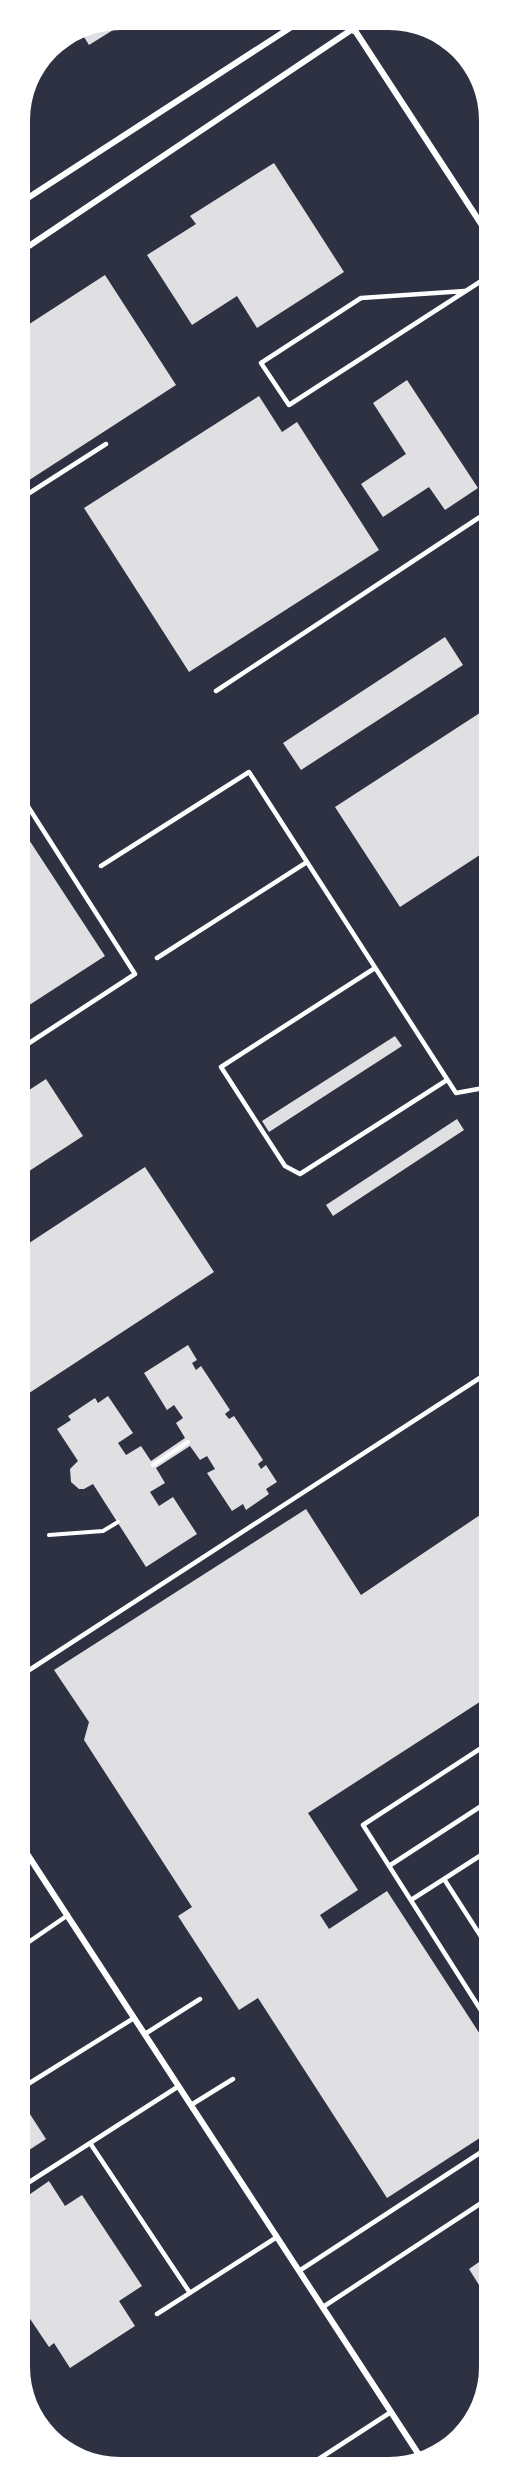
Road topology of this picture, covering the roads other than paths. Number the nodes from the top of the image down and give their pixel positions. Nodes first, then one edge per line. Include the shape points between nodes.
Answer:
1 (287, 30) edge
2 (348, 30) edge
3 (358, 30) edge
4 (30, 197) edge
5 (479, 220) edge
6 (30, 245) edge
7 (479, 282) edge
8 (465, 291) junction
9 (106, 444) dead end
10 (30, 492) edge
11 (479, 519) edge
12 (216, 691) dead end
13 (30, 810) edge
14 (307, 862) junction
15 (101, 866) dead end
16 (157, 958) dead end
17 (375, 968) junction
18 (30, 1042) edge
19 (447, 1080) junction
20 (479, 1089) edge
21 (479, 1378) edge
22 (30, 1670) edge
23 (479, 1750) edge
24 (479, 1808) edge
25 (479, 1856) edge
26 (30, 1858) edge
27 (389, 1866) junction
28 (444, 1879) junction
29 (411, 1900) junction
30 (68, 1916) junction
31 (479, 1933) edge
32 (30, 1941) edge
33 (200, 1999) dead end
34 (479, 2007) edge
35 (134, 2018) junction
36 (145, 2034) junction
37 (233, 2079) dead end
38 (30, 2084) edge
39 (178, 2086) junction
40 (191, 2105) junction
41 (90, 2143) junction
42 (479, 2154) edge
43 (30, 2182) edge
44 (479, 2205) edge
45 (277, 2237) junction
46 (299, 2271) junction
47 (190, 2293) junction
48 (322, 2307) junction
49 (157, 2314) dead end
50 (391, 2412) junction
51 (418, 2452) edge
52 (322, 2457) edge

1 - 4 street
2 - 6 street
3 - 5 street
7 - 8 lane
8 - 8 lane via 361,298 261,363 289,405
9 - 10 lane
11 - 12 lane
13 - 18 lane via 135,974
14 - 15 lane via 249,772
14 - 16 lane
14 - 17 lane
17 - 19 lane
17 - 19 lane via 221,1067 285,1166 300,1174
19 - 20 lane via 456,1093
21 - 22 lane
23 - 27 lane via 363,1825
24 - 27 lane
25 - 28 lane
26 - 30 street
27 - 29 lane
28 - 29 lane
28 - 31 lane
29 - 34 lane
30 - 32 lane
30 - 35 street
33 - 36 lane
35 - 36 street
35 - 38 lane
36 - 39 street
37 - 40 lane
39 - 40 street
39 - 41 lane
40 - 45 street
41 - 43 lane
41 - 47 lane
42 - 46 lane
44 - 48 lane
45 - 46 street
45 - 47 lane
46 - 48 street
47 - 49 lane
48 - 50 street
50 - 51 street
50 - 52 lane

